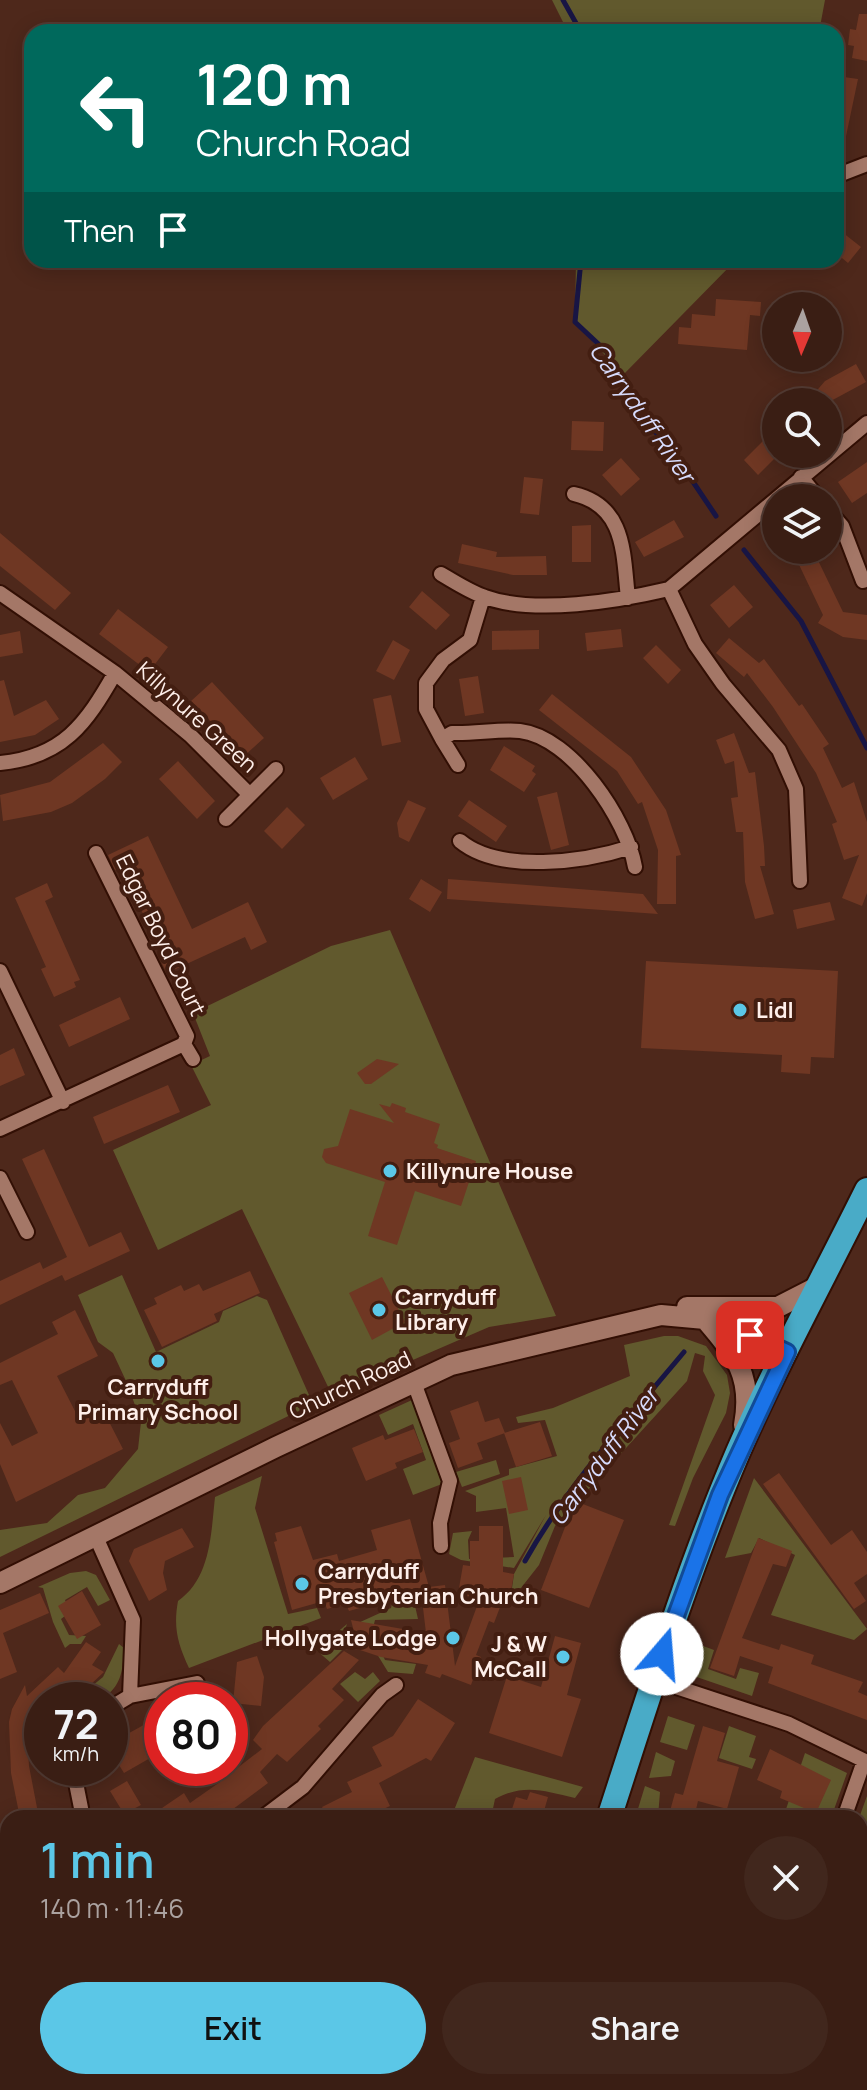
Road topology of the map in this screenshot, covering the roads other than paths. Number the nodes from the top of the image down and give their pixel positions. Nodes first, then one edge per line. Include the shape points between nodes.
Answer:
1 (866, 167) edge
2 (844, 174) edge
3 (867, 423) edge
4 (801, 477) junction
5 (807, 484) edge
6 (574, 494) dead end
7 (842, 526) edge
8 (441, 574) dead end
9 (863, 581) dead end
10 (669, 589) junction
11 (0, 593) edge
12 (483, 597) junction
13 (628, 598) junction
14 (115, 673) junction
15 (442, 739) junction
16 (0, 763) edge
17 (458, 765) dead end
18 (276, 769) dead end
19 (249, 794) junction
20 (226, 819) dead end
21 (460, 841) dead end
22 (631, 847) junction
23 (96, 853) dead end
24 (635, 867) dead end
25 (800, 881) dead end
26 (0, 971) edge
27 (185, 1040) junction
28 (193, 1059) dead end
29 (63, 1102) junction
30 (0, 1129) edge
31 (0, 1178) edge
32 (867, 1190) edge
33 (27, 1232) dead end
34 (819, 1286) junction
35 (661, 1315) junction
36 (705, 1319) junction
37 (787, 1352) junction
38 (413, 1380) junction
39 (739, 1449) junction
40 (96, 1537) junction
41 (441, 1546) dead end
42 (0, 1583) edge
43 (655, 1680) junction
44 (396, 1685) dead end
45 (144, 1693) edge
46 (130, 1696) joint
47 (865, 1761) edge
48 (77, 1786) edge
49 (81, 1810) edge
50 (273, 1810) edge
51 (612, 1810) edge
52 (847, 1810) edge

1 - 2 street
3 - 4 street
4 - 5 street
4 - 10 street
6 - 13 street via 595,499 609,513 621,541
7 - 9 street
8 - 12 street
10 - 13 street
10 - 25 street via 695,644 779,750 796,789
11 - 14 street, Killynure Green
12 - 13 street via 514,605
12 - 15 street via 470,640 443,660 426,683 426,709
14 - 16 street, Killynure Green via 84,724 67,739 23,760
14 - 19 street, Killynure Green via 190,735
15 - 17 street
15 - 22 street via 452,733 522,731 562,750 599,787
18 - 19 street, Killynure Green
19 - 20 street, Killynure Green
21 - 22 street via 476,854 531,861 591,860
22 - 24 street
23 - 27 street, Edgar Boyd Court
26 - 29 street
27 - 28 street, Edgar Boyd Court
27 - 29 street
29 - 30 street
31 - 33 street
32 - 34 highway
34 - 35 main road via 778,1307 690,1306
34 - 37 highway
35 - 36 main road, Church Road
35 - 38 main road, Church Road via 487,1355
36 - 37 main road, Church Road
36 - 39 main road via 745,1377 749,1398
37 - 39 highway
38 - 40 main road, Church Road
38 - 41 street via 450,1481 440,1523
39 - 43 highway
40 - 42 main road, Church Road
40 - 46 street via 133,1620
43 - 47 street via 789,1724
43 - 51 highway
44 - 50 street via 303,1787
45 - 46 street
47 - 52 street
48 - 49 street

